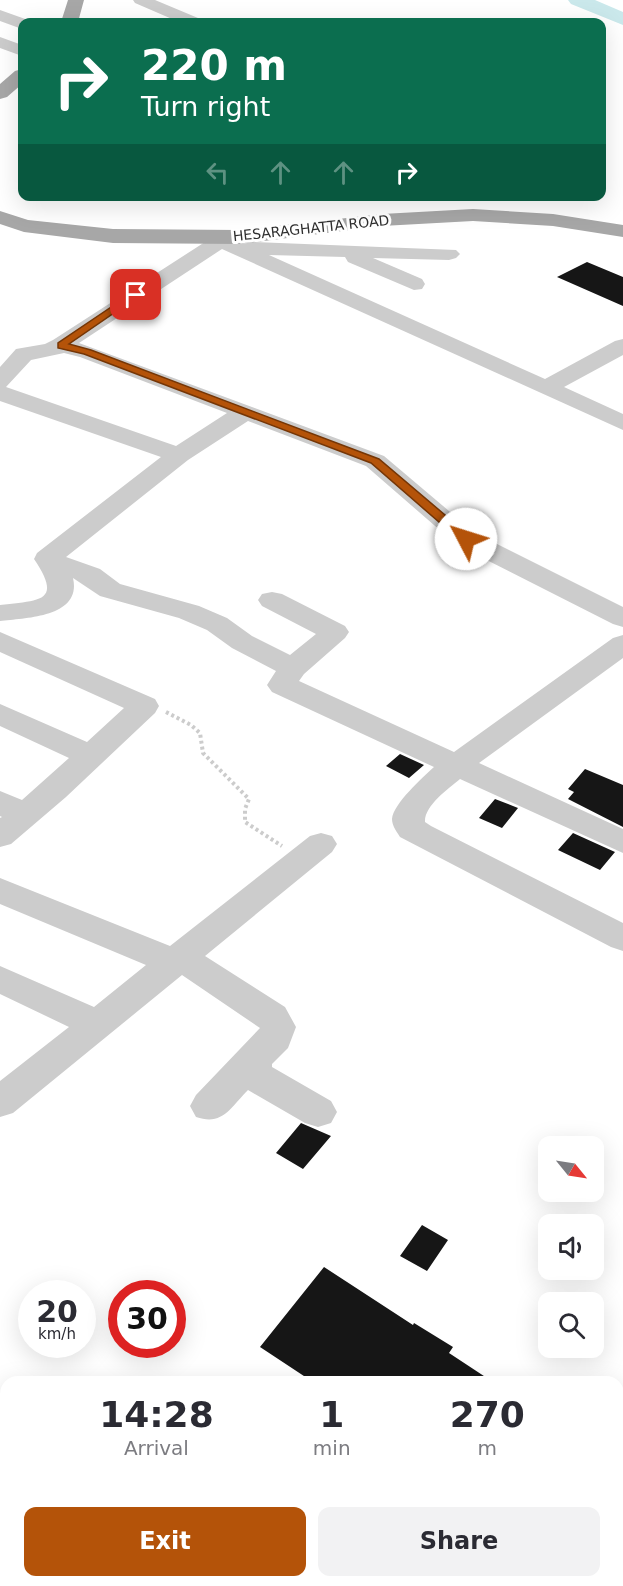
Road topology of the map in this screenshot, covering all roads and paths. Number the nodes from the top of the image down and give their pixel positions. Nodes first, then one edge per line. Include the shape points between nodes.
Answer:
1 (76, 0) edge
2 (141, 0) edge
3 (0, 15) edge
4 (71, 18) edge
5 (183, 18) edge
6 (18, 22) edge
7 (0, 42) edge
8 (18, 49) edge
9 (18, 78) edge
10 (0, 93) edge
11 (0, 217) edge
12 (623, 231) edge
13 (223, 241) junction
14 (340, 252) junction
15 (449, 254) dead end
16 (414, 284) dead end
17 (61, 345) junction
18 (623, 346) edge
19 (0, 382) edge
20 (545, 388) junction
21 (0, 393) edge
22 (246, 412) junction
23 (623, 423) edge
24 (179, 455) junction
25 (47, 559) junction
26 (272, 600) dead end
27 (0, 613) edge
28 (623, 618) edge
29 (0, 642) edge
30 (623, 644) edge
31 (293, 668) junction
32 (144, 706) junction
33 (0, 714) edge
34 (91, 756) junction
35 (457, 764) junction
36 (13, 809) edge
37 (0, 836) edge
38 (623, 842) edge
39 (312, 852) joint
40 (0, 890) edge
41 (623, 938) edge
42 (177, 960) junction
43 (0, 979) edge
44 (97, 1024) junction
45 (254, 1059) junction
46 (0, 1102) edge
47 (209, 1106) dead end
48 (318, 1112) dead end

1 - 4 main road
2 - 5 street
3 - 6 street
7 - 8 street
9 - 10 main road
11 - 13 main road, HESARAGHATTA ROAD via 24,226 113,236
12 - 13 main road, HESARAGHATTA ROAD via 553,219 472,215 382,220
13 - 14 street
13 - 17 street
13 - 20 street
14 - 15 street
14 - 16 street
17 - 19 street via 24,354
17 - 22 street
18 - 20 street
20 - 23 street
21 - 24 street
22 - 24 street
22 - 28 street via 375,461 466,539
24 - 25 street
25 - 27 street via 61,580 60,592 52,603 35,610
25 - 31 street via 90,574 110,590 217,624 242,642
26 - 31 street via 335,632
29 - 32 street
30 - 35 street
31 - 35 street via 282,685
32 - 34 street
32 - 39 path via 180,719 200,733 203,753 249,799 245,822
33 - 34 street
34 - 36 street
35 - 38 street
35 - 41 street via 412,809 408,821 411,829
36 - 37 street
39 - 42 street
40 - 42 street
42 - 44 street
42 - 45 street via 272,1017 278,1027 275,1038
43 - 44 street
44 - 46 street
45 - 47 street
45 - 48 street via 260,1079

